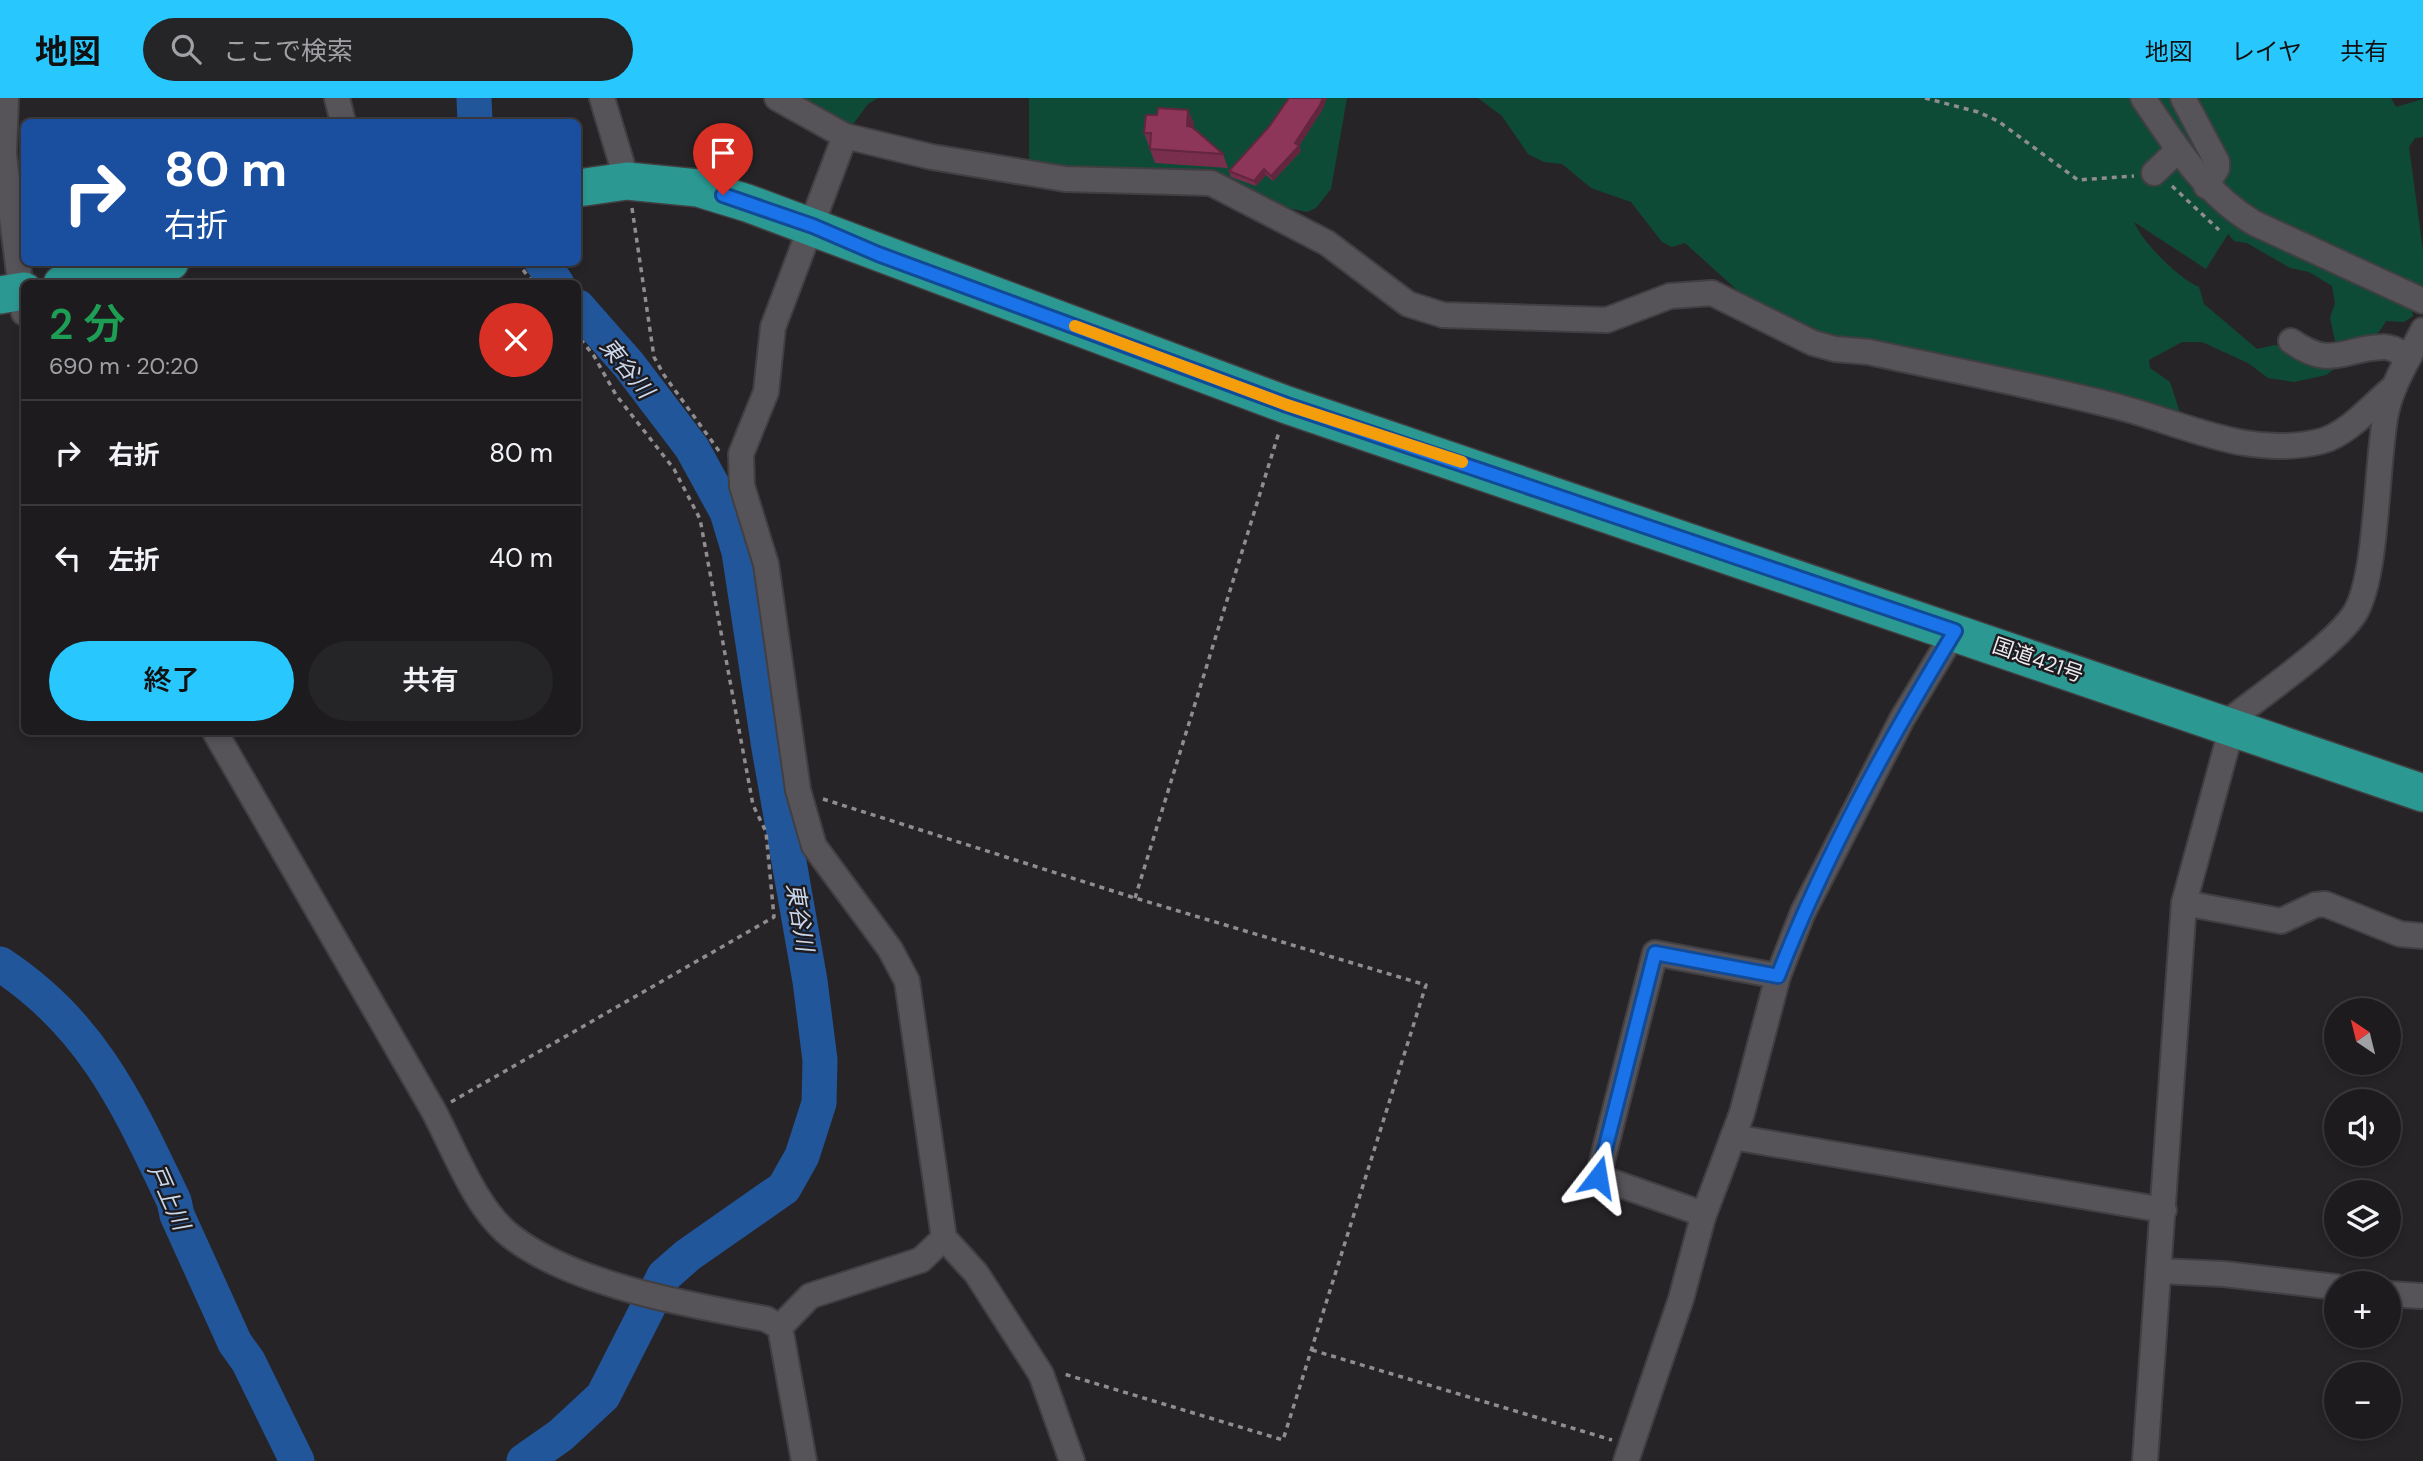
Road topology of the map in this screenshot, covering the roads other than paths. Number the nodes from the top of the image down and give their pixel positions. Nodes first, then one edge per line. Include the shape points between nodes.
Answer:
1 (6, 98) edge
2 (337, 98) edge
3 (602, 98) edge
4 (777, 98) edge
5 (2143, 98) edge
6 (2183, 98) edge
7 (342, 119) edge
8 (845, 136) junction
9 (2178, 150) junction
10 (2154, 173) road end
11 (627, 181) junction
12 (2206, 186) junction
13 (581, 188) edge
14 (813, 226) junction
15 (150, 266) edge
16 (82, 280) edge
17 (18, 298) edge
18 (2423, 301) edge
19 (2423, 330) edge
20 (2291, 341) dead end
21 (2409, 357) junction
22 (2394, 387) junction
23 (1955, 631) junction
24 (2229, 726) junction
25 (217, 735) edge
26 (2423, 793) edge
27 (2184, 903) junction
28 (2423, 936) edge
29 (1778, 976) junction
30 (1733, 1138) junction
31 (2164, 1210) junction
32 (1703, 1217) junction
33 (944, 1238) junction
34 (2161, 1271) junction
35 (2324, 1286) edge
36 (2401, 1295) edge
37 (2423, 1296) edge
38 (780, 1327) junction
39 (1628, 1453) edge
40 (804, 1461) edge
41 (1072, 1461) edge
42 (2145, 1461) edge

1 - 17 street via 4,154
2 - 7 street
3 - 11 street
4 - 8 street
5 - 9 street
6 - 12 street via 2217,162
8 - 14 street
8 - 22 street via 932,157 1065,179 1211,183 1327,243 1408,304 1443,315 1607,320 1670,296 1712,293 1835,349 1869,352 2120,408 2255,446 2333,437
9 - 10 street
9 - 12 street
11 - 13 highway, 国道421号
11 - 14 highway, 国道421号 via 698,188
12 - 18 street via 2230,209 2254,223
14 - 23 highway, 国道421号 via 1287,405
14 - 33 street via 773,327 766,392 741,454 742,486 766,564 798,790 814,846 890,949 907,982
15 - 16 highway
19 - 21 street
20 - 21 street via 2319,355 2343,356 2382,346
21 - 22 street
22 - 24 street via 2386,411 2363,593 2356,611
23 - 24 highway, 国道421号
23 - 29 street via 1855,808 1803,912
24 - 26 highway, 国道421号
24 - 27 street
25 - 38 street via 488,1213 511,1237 559,1265 674,1302 766,1320
27 - 28 street via 2281,921 2325,904 2400,934
27 - 31 street
29 - 30 street
29 - 32 street via 1655,953 1598,1177
30 - 31 street
30 - 32 street
31 - 34 street
32 - 39 street via 1681,1299
33 - 38 street via 921,1260 810,1296
33 - 41 street via 976,1273 1041,1374
34 - 35 street
34 - 42 street
36 - 37 street
38 - 40 street

